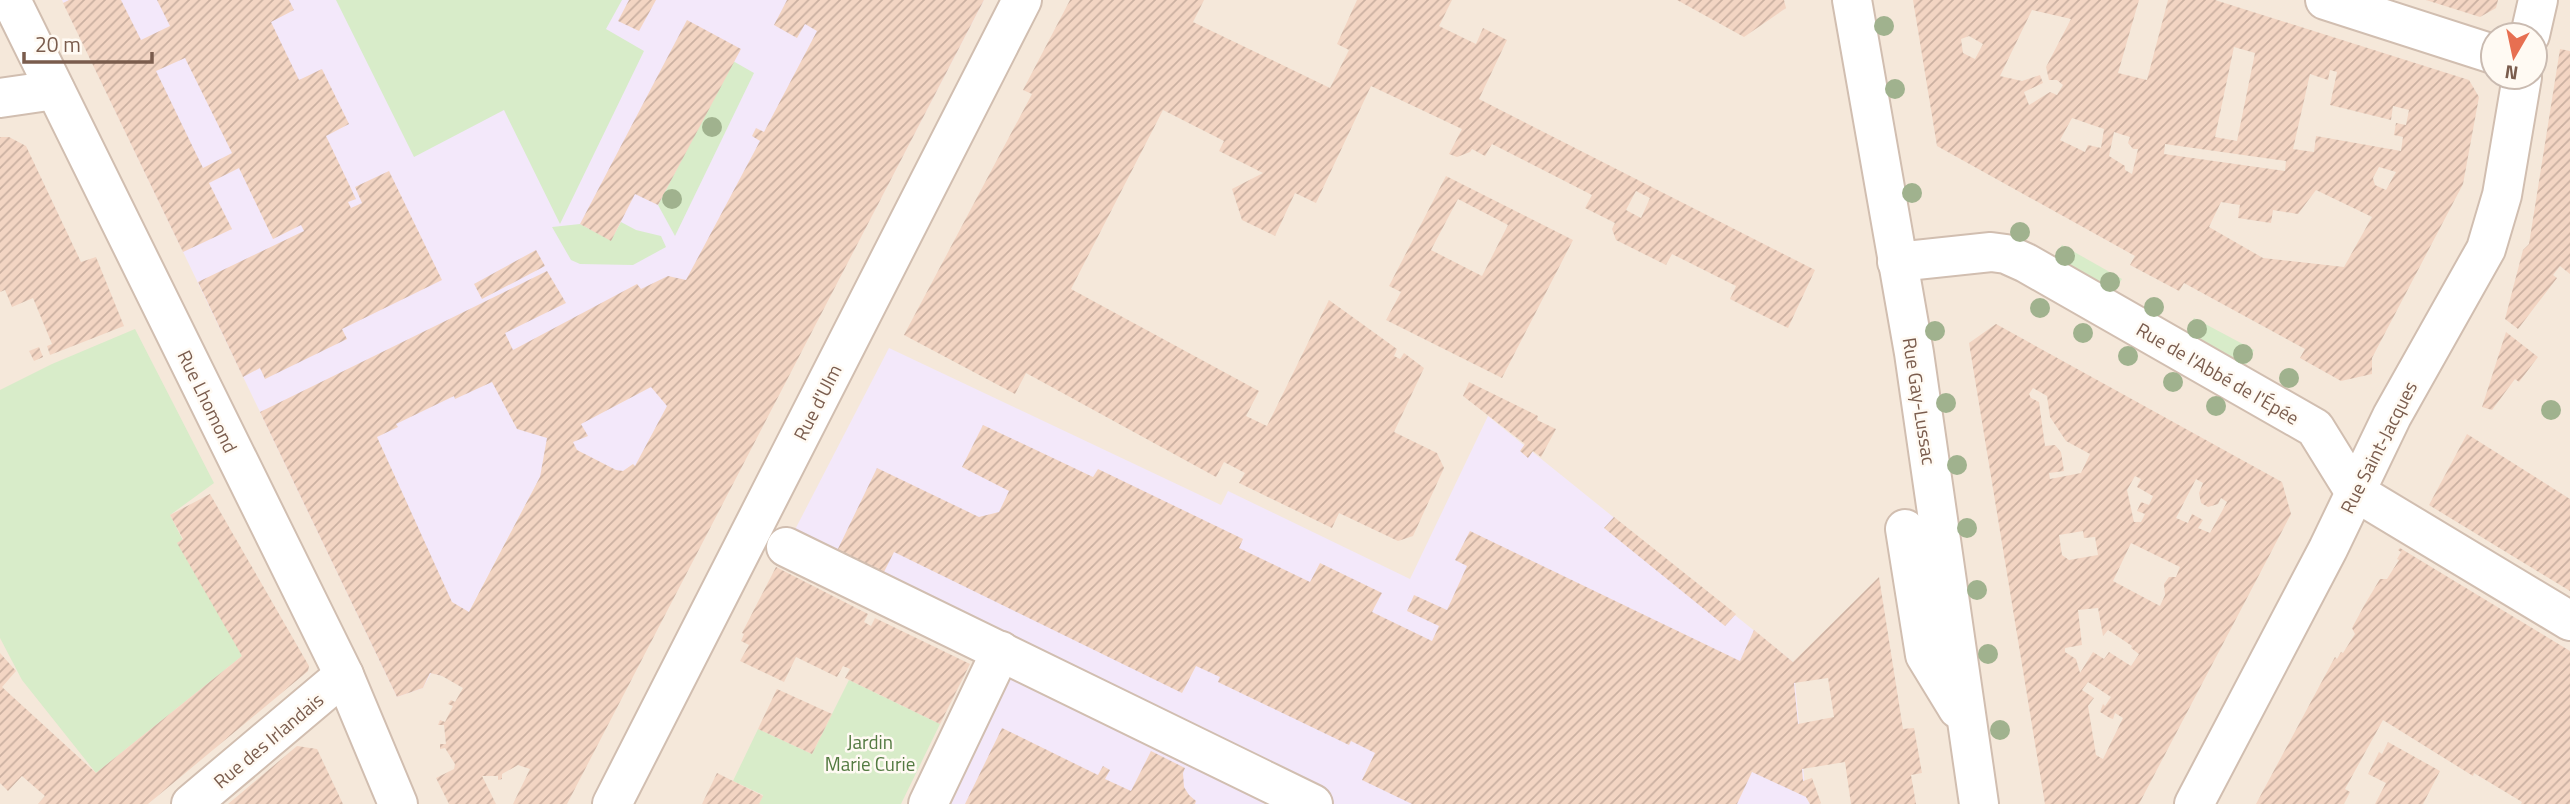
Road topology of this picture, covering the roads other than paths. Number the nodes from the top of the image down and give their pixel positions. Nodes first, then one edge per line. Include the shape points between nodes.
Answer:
1 (12, 0) edge
2 (1021, 0) edge
3 (1852, 0) edge
4 (2325, 0) edge
5 (2538, 0) edge
6 (2533, 21) edge
7 (2479, 50) edge
8 (55, 90) junction
9 (2520, 91) edge
10 (0, 98) edge
11 (1897, 261) junction
12 (2354, 491) junction
13 (1905, 529) dead end
14 (786, 547) dead end
15 (2570, 621) edge
16 (1001, 651) junction
17 (344, 675) junction
18 (1967, 724) junction
19 (1246, 789) edge
20 (191, 804) edge
21 (398, 804) edge
22 (612, 804) edge
23 (928, 804) edge
24 (1313, 804) edge
25 (1979, 804) edge
26 (2194, 804) edge

1 - 8 street, Rue Lhomond
2 - 22 street, Rue d'Ulm
3 - 11 street, Rue Gay-Lussac
4 - 7 street
5 - 6 street
8 - 10 street
8 - 17 street, Rue Lhomond
9 - 12 street, Rue Saint-Jacques via 2502,195 2486,249
11 - 12 street, Rue de l'Abbé de l'Épée via 1992,252 2026,263 2315,428
11 - 18 street, Rue Gay-Lussac
12 - 15 street, Rue de l'Abbé de l'Épée
12 - 26 street, Rue Saint-Jacques
13 - 18 street via 1925,654
14 - 16 street
16 - 19 street
16 - 23 street
17 - 20 street, Rue des Irlandais
17 - 21 street, Rue Lhomond
18 - 25 street, Rue Gay-Lussac
19 - 24 street

